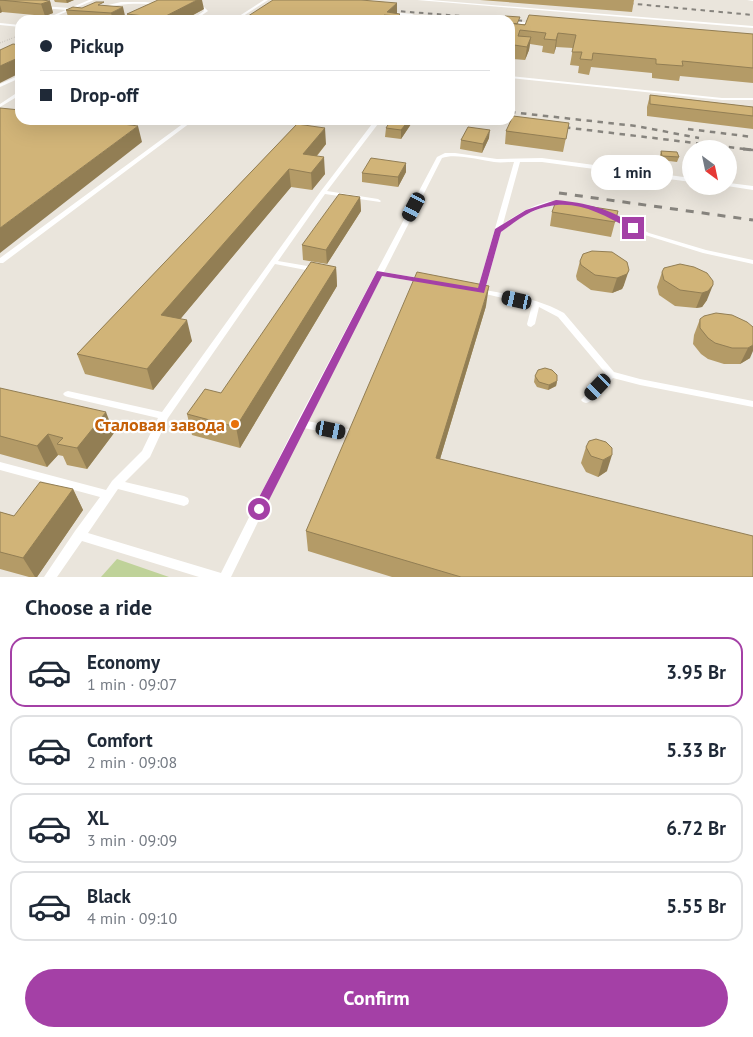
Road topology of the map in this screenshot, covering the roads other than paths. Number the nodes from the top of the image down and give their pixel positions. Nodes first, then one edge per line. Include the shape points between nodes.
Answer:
1 (80, 0) edge
2 (92, 0) edge
3 (147, 0) edge
4 (266, 0) edge
5 (420, 0) edge
6 (749, 0) edge
7 (753, 0) edge
8 (457, 1) edge
9 (142, 2) junction
10 (41, 6) edge
11 (194, 7) edge
12 (60, 8) junction
13 (157, 8) edge
14 (70, 9) junction
15 (93, 11) edge
16 (384, 13) edge
17 (56, 15) edge
18 (200, 15) edge
19 (242, 15) edge
20 (412, 15) edge
21 (515, 22) edge
22 (0, 24) edge
23 (541, 25) edge
24 (15, 26) edge
25 (753, 27) edge
26 (15, 78) edge
27 (515, 78) edge
28 (0, 86) edge
29 (15, 96) edge
30 (753, 99) edge
31 (0, 106) edge
32 (184, 125) edge
33 (374, 125) edge
34 (517, 161) junction
35 (682, 179) edge
36 (738, 186) edge
37 (753, 188) edge
38 (324, 192) junction
39 (378, 201) dead end
40 (572, 204) edge
41 (599, 209) edge
42 (498, 231) junction
43 (0, 261) edge
44 (274, 262) junction
45 (753, 262) edge
46 (322, 271) edge
47 (380, 273) junction
48 (435, 283) edge
49 (472, 289) edge
50 (481, 291) junction
51 (536, 304) junction
52 (531, 324) dead end
53 (611, 374) junction
54 (68, 394) dead end
55 (586, 400) dead end
56 (753, 404) edge
57 (164, 416) junction
58 (301, 424) junction
59 (347, 433) edge
60 (0, 466) edge
61 (116, 484) junction
62 (108, 495) junction
63 (184, 501) dead end
64 (79, 535) junction
65 (50, 577) edge
66 (217, 577) edge
67 (225, 577) edge

1 - 12 lane
2 - 14 lane
3 - 9 lane
4 - 19 lane
5 - 8 lane
6 - 7 lane
8 - 25 lane
9 - 13 lane via 165,4
9 - 15 lane via 109,5
10 - 12 lane
11 - 18 lane via 206,11
12 - 14 lane
14 - 17 lane
16 - 20 lane
21 - 23 lane
22 - 24 lane
26 - 28 lane
27 - 30 lane via 722,99
29 - 31 lane
32 - 43 lane
33 - 38 lane
34 - 35 lane via 542,160
34 - 42 lane
34 - 47 lane via 455,154 440,157
36 - 37 lane
38 - 39 lane
38 - 44 lane
40 - 42 lane via 556,202 535,208
41 - 45 lane via 647,234 705,252
42 - 50 lane
44 - 46 lane
44 - 57 lane
47 - 48 lane
47 - 58 lane
49 - 50 lane
50 - 51 lane
51 - 52 lane
51 - 53 lane via 561,315
53 - 55 lane
53 - 56 lane
54 - 57 lane
57 - 61 lane via 146,454
58 - 59 lane
58 - 67 lane
60 - 62 lane
61 - 62 lane
61 - 63 lane
62 - 64 lane
64 - 65 lane
64 - 66 lane

